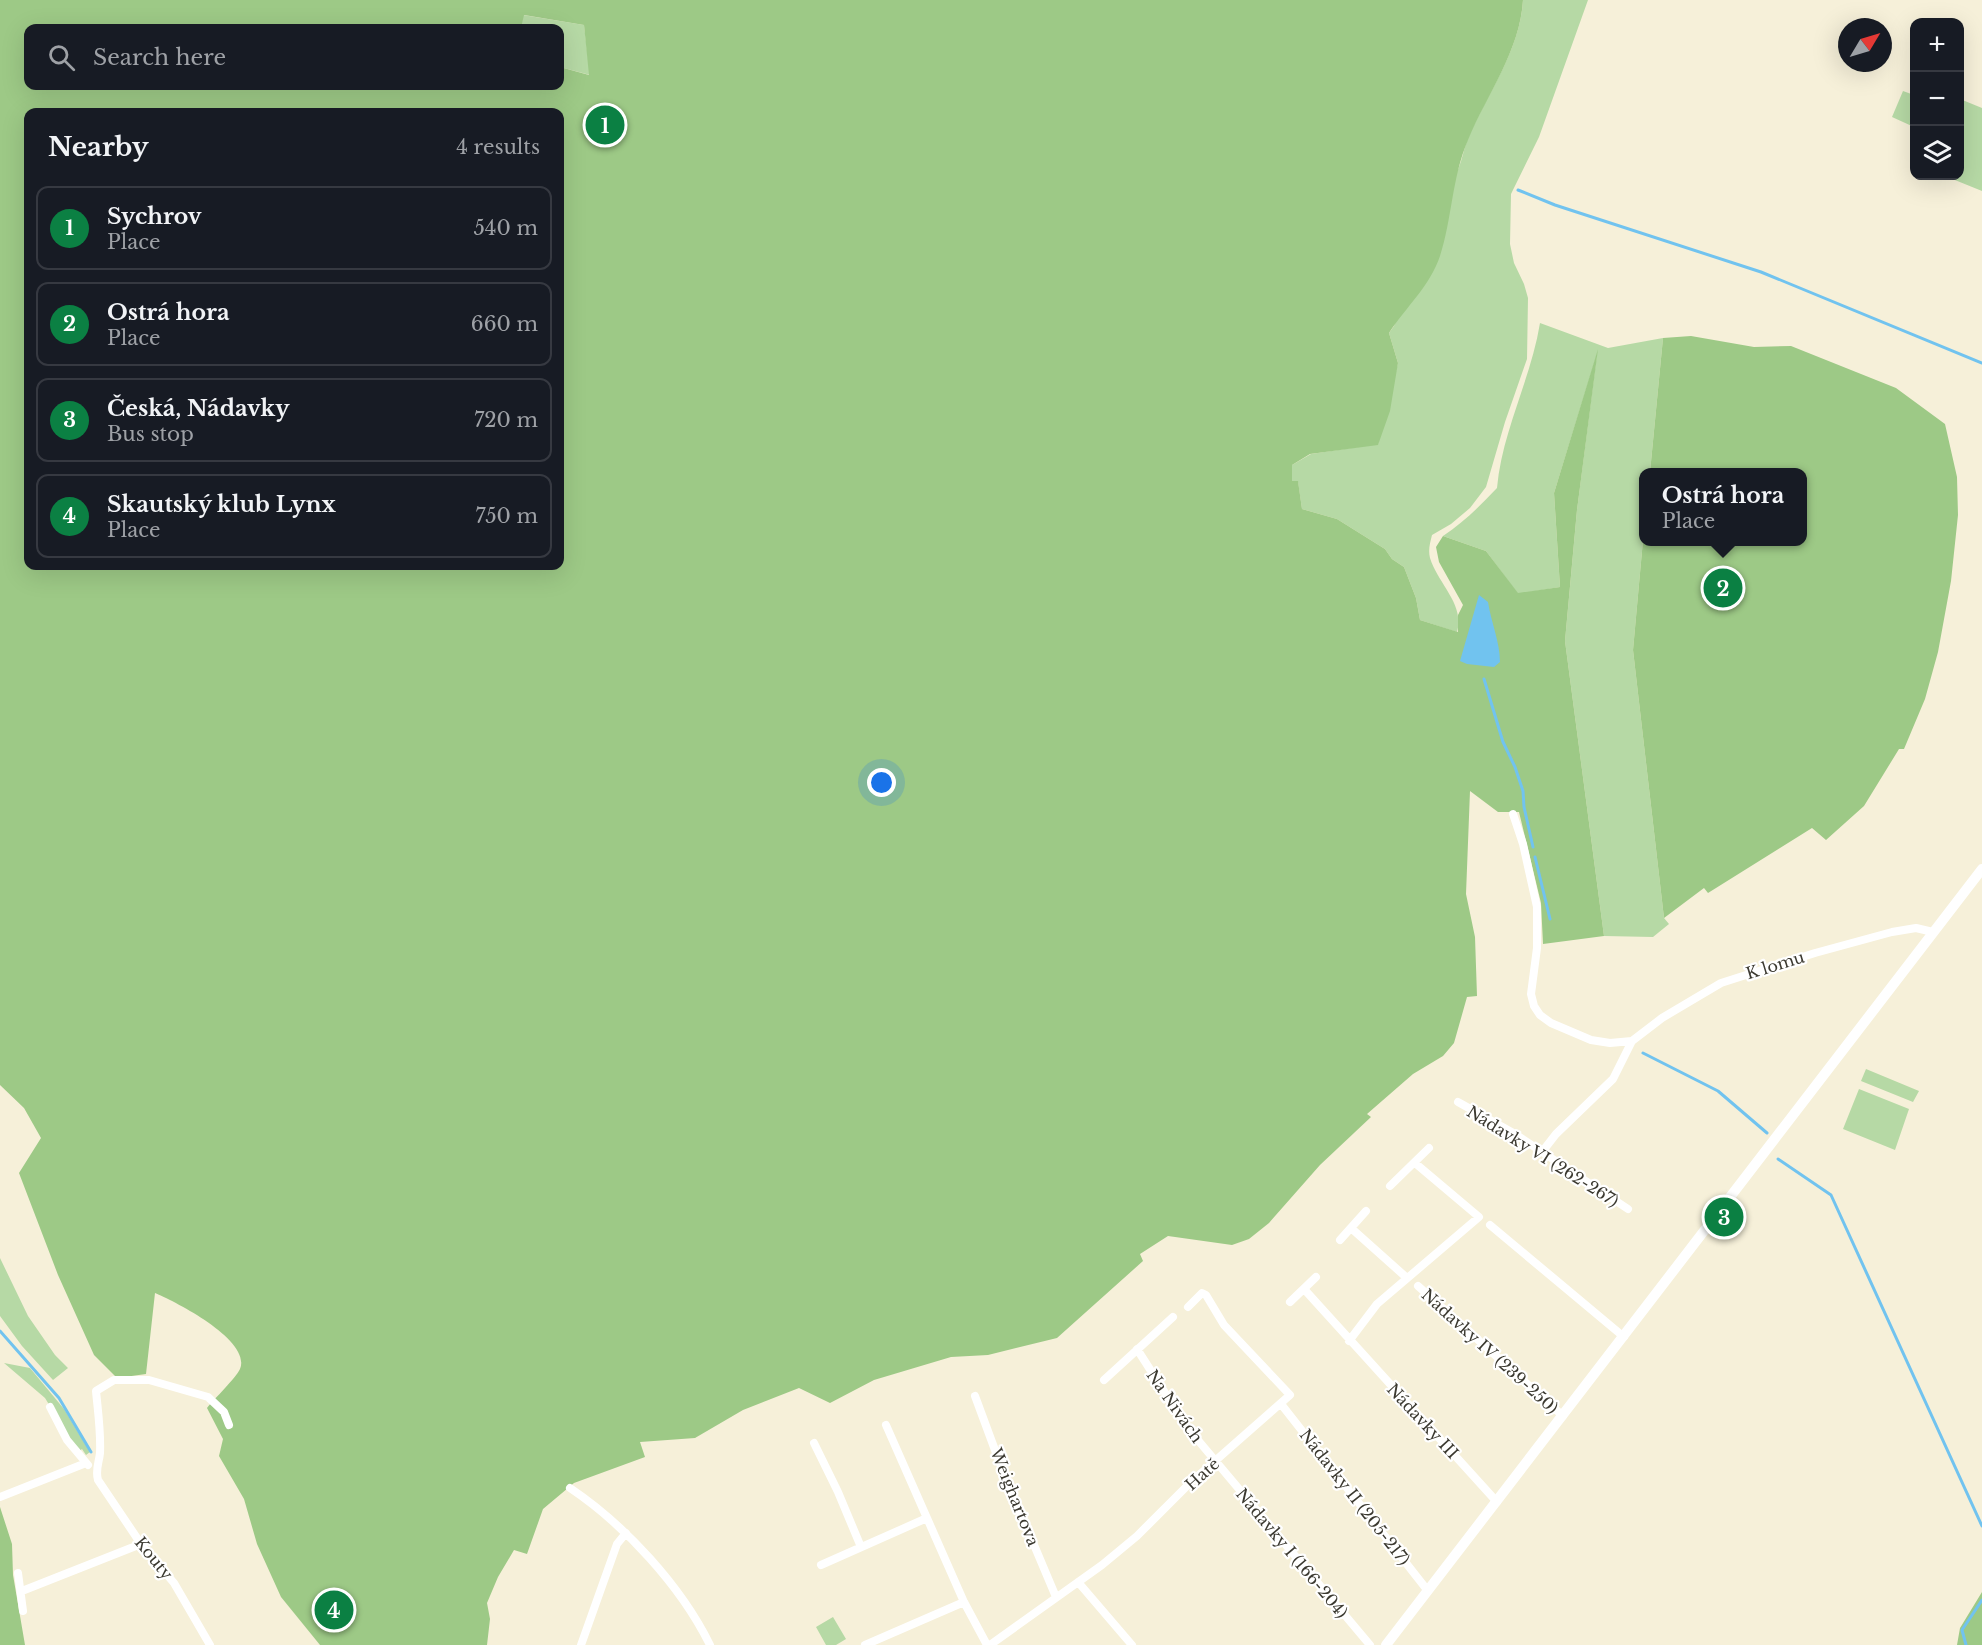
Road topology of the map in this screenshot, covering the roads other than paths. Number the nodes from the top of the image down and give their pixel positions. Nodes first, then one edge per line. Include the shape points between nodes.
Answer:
1 (1513, 814) dead end
2 (1982, 869) edge
3 (1933, 932) junction
4 (1632, 1041) junction
5 (1458, 1102) dead end
6 (1429, 1148) dead end
7 (1542, 1152) junction
8 (1415, 1163) junction
9 (1390, 1186) dead end
10 (1628, 1209) dead end
11 (1366, 1212) dead end
12 (1490, 1225) dead end
13 (1351, 1228) junction
14 (1340, 1240) dead end
15 (1316, 1277) dead end
16 (1407, 1278) junction
17 (1418, 1286) dead end
18 (1304, 1288) junction
19 (1290, 1302) dead end
20 (1188, 1307) dead end
21 (1173, 1317) dead end
22 (1624, 1337) junction
23 (1350, 1341) junction
24 (1137, 1349) junction
25 (1104, 1380) dead end
26 (975, 1396) dead end
27 (1281, 1404) junction
28 (50, 1407) dead end
29 (1563, 1416) junction
30 (229, 1425) dead end
31 (886, 1425) dead end
32 (814, 1443) dead end
33 (1215, 1461) junction
34 (86, 1463) junction
35 (96, 1472) junction
36 (570, 1488) dead end
37 (0, 1497) edge
38 (1497, 1502) junction
39 (927, 1518) junction
40 (626, 1533) junction
41 (141, 1544) junction
42 (861, 1547) junction
43 (821, 1565) dead end
44 (18, 1573) dead end
45 (1078, 1582) junction
46 (22, 1591) junction
47 (1428, 1591) junction
48 (1056, 1597) junction
49 (964, 1602) junction
50 (23, 1611) dead end
51 (210, 1645) edge
52 (581, 1645) edge
53 (710, 1645) edge
54 (865, 1645) edge
55 (988, 1645) edge
56 (1132, 1645) edge
57 (1370, 1645) edge
58 (1386, 1645) edge

1 - 4 street via 1537,907 1531,994 1534,1006 1551,1023 1591,1040
2 - 3 street
3 - 4 street, K lomu via 1903,929 1738,976 1662,1018
3 - 22 street
4 - 7 street, K lomu via 1613,1079
5 - 7 street, Nádavky VI (262-267)
6 - 8 street
7 - 10 street, Nádavky VI (262-267)
8 - 9 street
8 - 16 street via 1479,1217
11 - 13 street
12 - 22 street
13 - 14 street
13 - 16 street, Nádavky IV (239-250)
15 - 18 street
16 - 23 street via 1377,1304
17 - 29 street, Nádavky IV (239-250)
18 - 19 street
18 - 23 street, Nádavky III
20 - 27 street via 1202,1293 1206,1295 1224,1325 1290,1395
21 - 24 street
22 - 29 street
23 - 38 street, Nádavky III
24 - 25 street
24 - 33 street, Na Nivách via 1183,1421
26 - 48 street, Weighartova
27 - 33 street, Hatě
27 - 47 street, Nádavky II (205-217)
28 - 34 street, Kouty via 67,1440
29 - 38 street
30 - 35 street via 216,1398 149,1380 114,1380 96,1391 100,1444
31 - 39 street
32 - 42 street
33 - 45 street, Hatě via 1137,1536
33 - 57 street, Nádavky I (166-204)
34 - 35 street, Kouty
34 - 37 street
35 - 41 street, Kouty
36 - 40 street
38 - 47 street
39 - 42 street
39 - 49 street
40 - 52 street via 617,1544
40 - 53 street via 685,1603
41 - 46 street
41 - 51 street, Kouty via 174,1583
42 - 43 street
44 - 46 street
45 - 48 street, Hatě
45 - 56 street
46 - 50 street
47 - 58 street
48 - 55 street, Hatě
49 - 54 street
49 - 55 street

